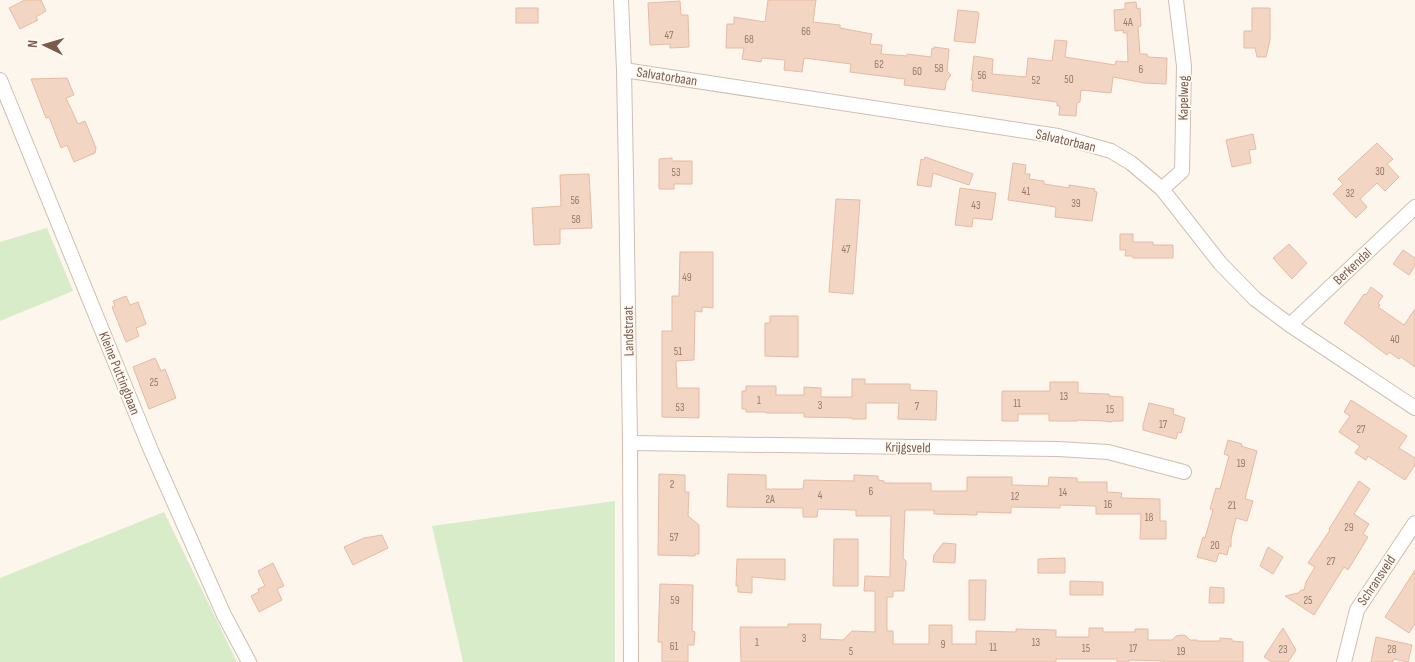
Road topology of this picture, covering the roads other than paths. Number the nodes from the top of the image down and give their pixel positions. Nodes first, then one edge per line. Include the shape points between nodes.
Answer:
1 (621, 0) edge
2 (1176, 0) edge
3 (624, 70) junction
4 (0, 80) edge
5 (1162, 189) junction
6 (1415, 207) edge
7 (1290, 325) junction
8 (1415, 408) edge
9 (630, 443) junction
10 (1184, 472) dead end
11 (1415, 522) edge
12 (1348, 643) junction
13 (249, 662) edge
14 (631, 662) edge
15 (1332, 662) edge
16 (1344, 662) edge

1 - 3 street, Landstraat
2 - 5 street, Kapelweg via 1184,66 1182,170
3 - 5 street, Salvatorbaan via 1058,136 1111,151
3 - 9 street, Landstraat
4 - 13 street, Kleine Puttingbaan via 150,448 224,615
5 - 7 street, Salvatorbaan via 1220,263 1255,299
6 - 7 street, Berkendal
7 - 8 street, Salvatorbaan
9 - 10 street, Krijgsveld via 1098,451
9 - 14 street, Landstraat
11 - 12 street, Schransveld via 1357,610
12 - 15 street, Schransveld
12 - 16 street, Schransveld

